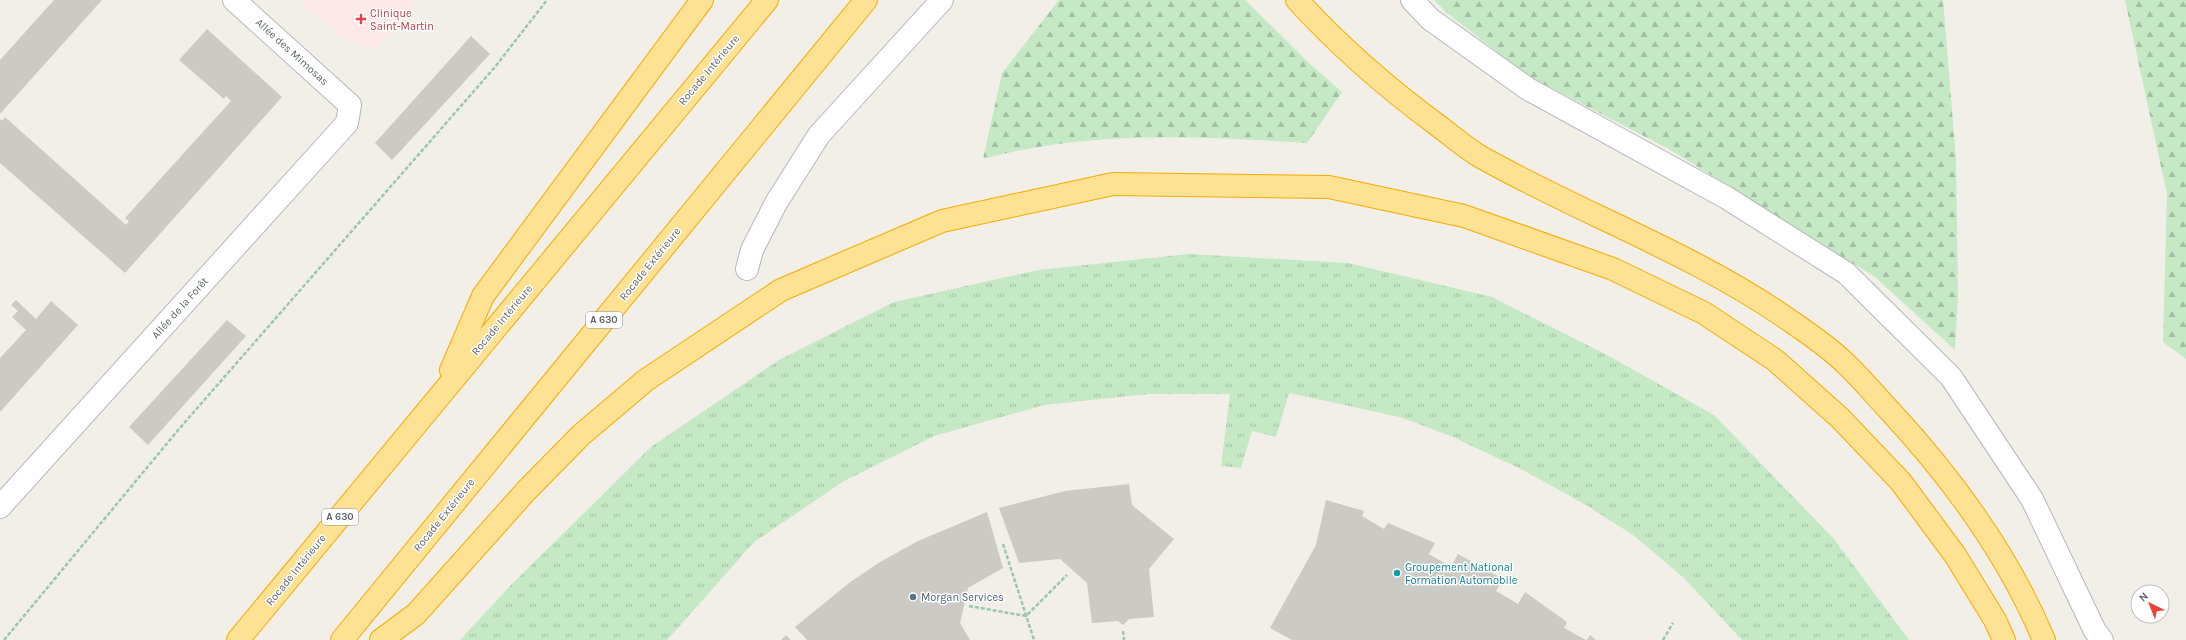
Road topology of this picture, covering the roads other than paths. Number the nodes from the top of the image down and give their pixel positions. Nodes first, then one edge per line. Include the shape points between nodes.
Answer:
1 (234, 0) edge
2 (702, 0) edge
3 (767, 0) edge
4 (866, 0) edge
5 (942, 0) edge
6 (1297, 0) edge
7 (1412, 0) edge
8 (350, 105) joint
9 (747, 269) dead end
10 (441, 393) junction
11 (0, 507) edge
12 (238, 640) edge
13 (342, 640) edge
14 (381, 640) edge
15 (2004, 640) edge
16 (2044, 640) edge
17 (2102, 640) edge

1 - 8 street, Allée des Mimosas
2 - 10 highway via 483,296
3 - 10 highway, Rocade Intérieure / A 630
4 - 13 highway, Rocade Extérieure / A 630
5 - 9 street via 819,135 776,203 752,250
6 - 16 highway via 1325,31 1399,97 1478,155 1722,278 1788,319 1843,361 1918,441 1971,508 2027,599
7 - 17 street via 1430,19 1528,89 1727,198 1846,273 1951,377 2032,499 2095,631
8 - 11 street, Allée de la Forêt via 347,123
10 - 12 highway, Rocade Intérieure / A 630
14 - 15 highway via 416,614 526,490 581,435 646,380 781,290 942,221 1113,184 1330,187 1464,216 1613,269 1704,313 1776,360 1840,418 1901,482 1955,555 1995,620

